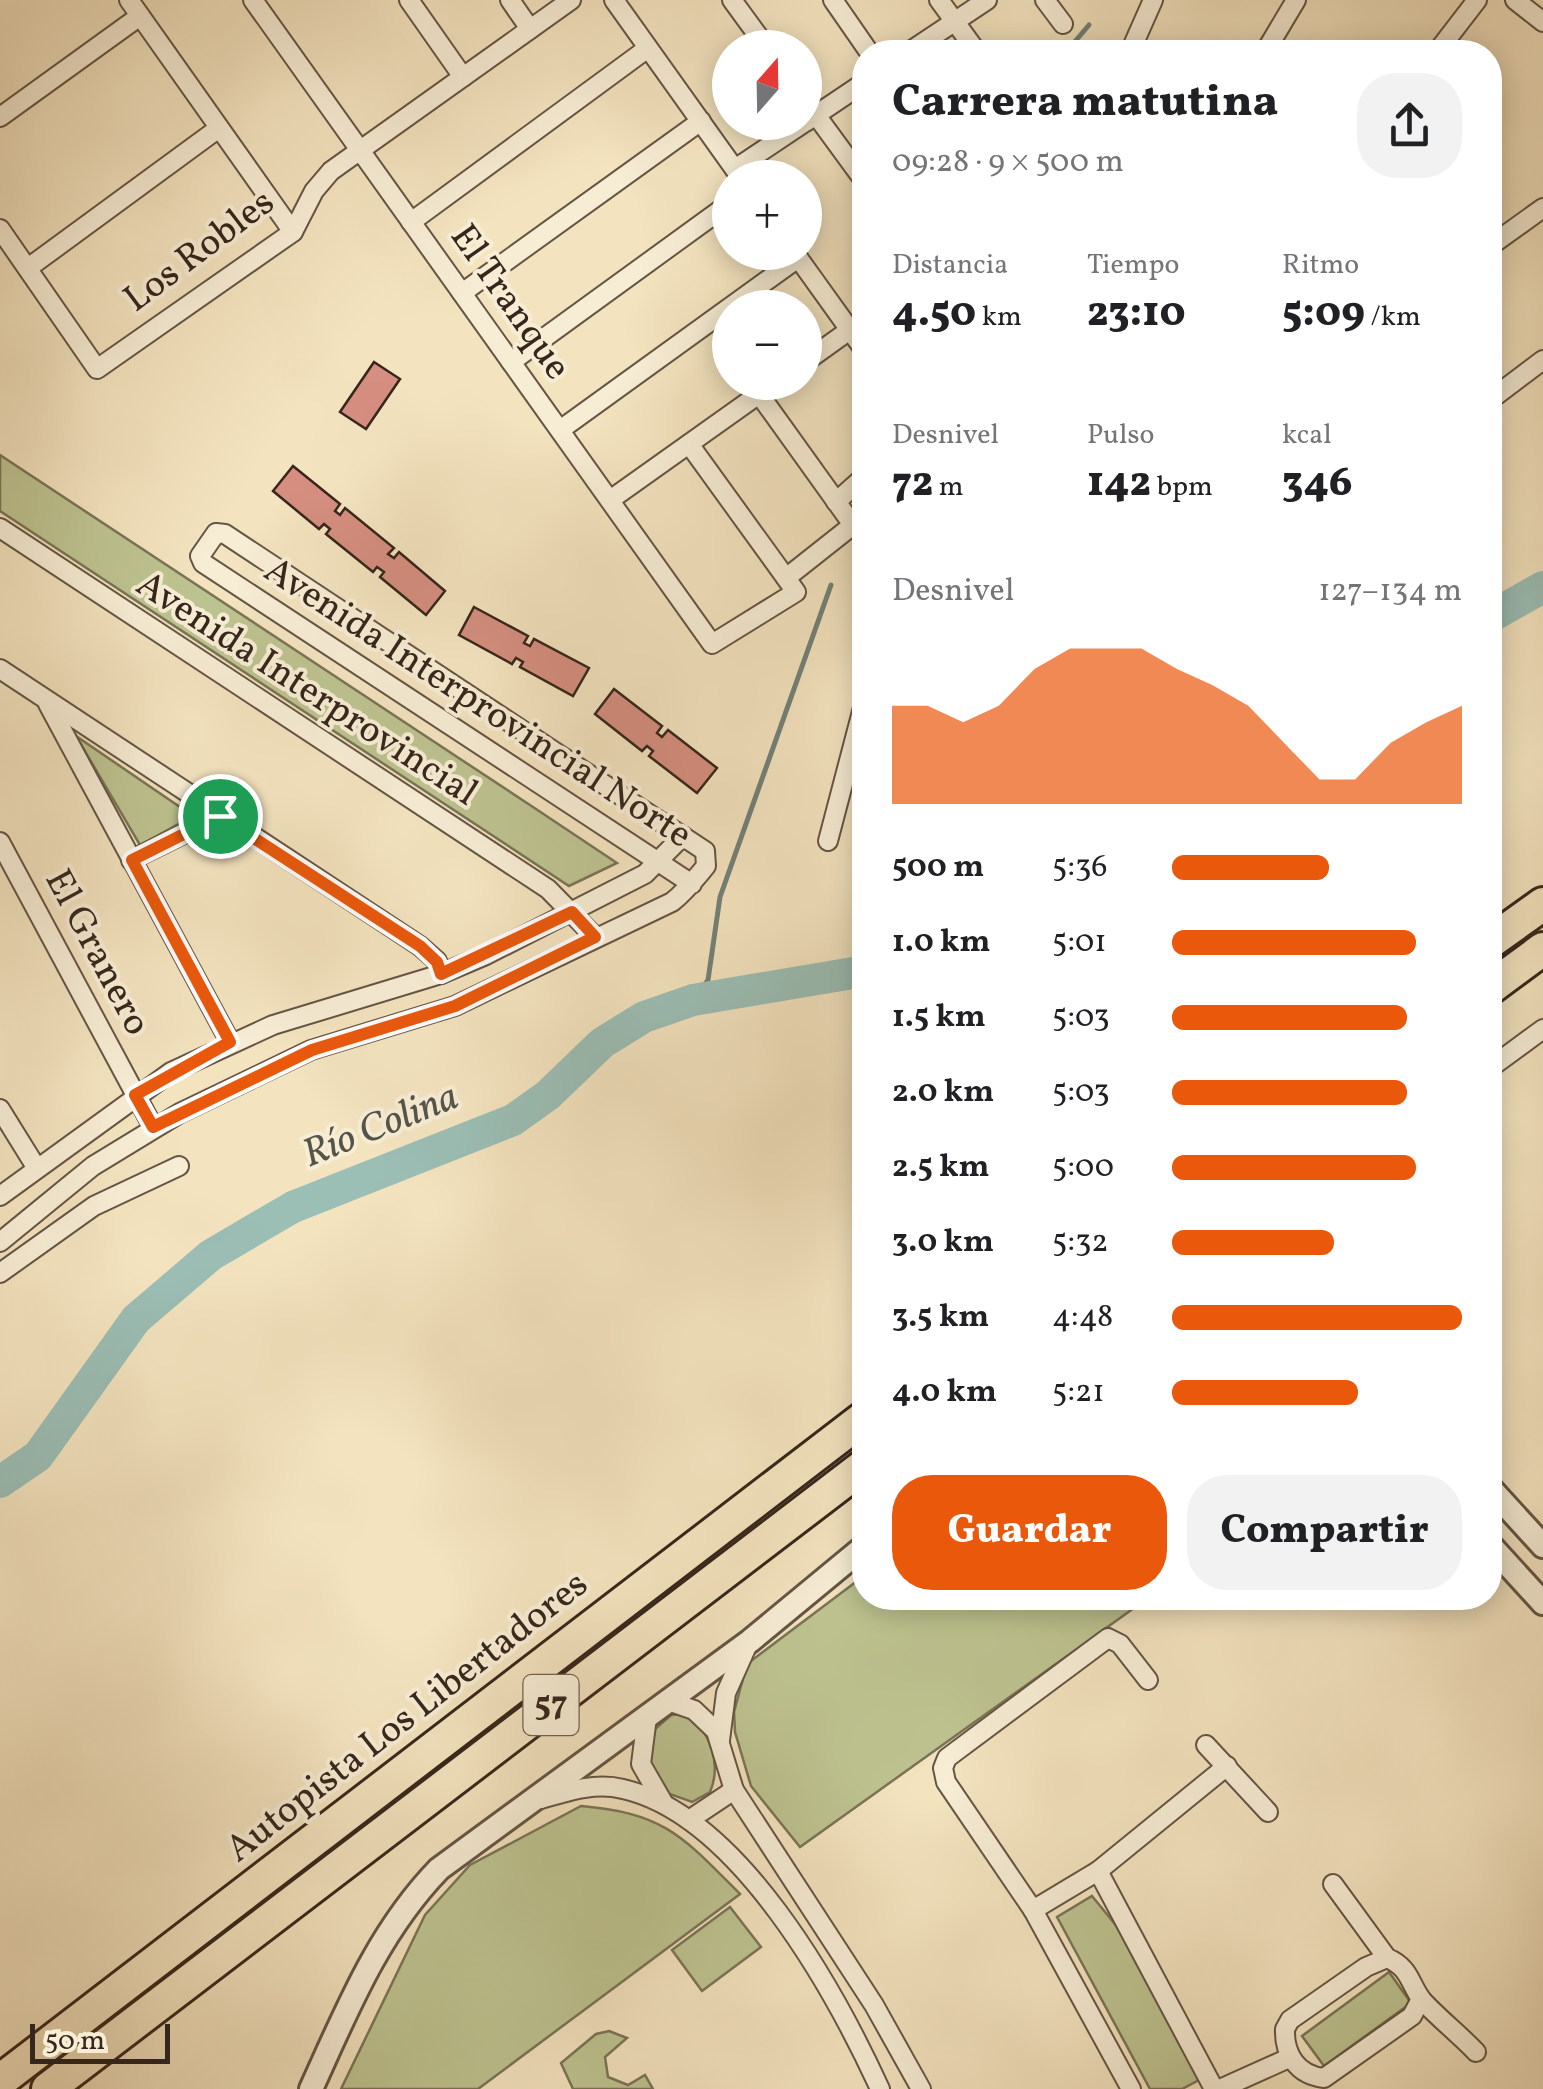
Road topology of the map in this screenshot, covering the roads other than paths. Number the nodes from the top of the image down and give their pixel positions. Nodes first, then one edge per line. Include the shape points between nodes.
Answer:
1 (129, 0) edge
2 (253, 0) edge
3 (409, 0) edge
4 (510, 0) edge
5 (571, 0) edge
6 (614, 0) edge
7 (732, 0) edge
8 (833, 0) edge
9 (939, 0) edge
10 (987, 0) edge
11 (1045, 0) edge
12 (1153, 0) edge
13 (1296, 0) edge
14 (1476, 0) edge
15 (1515, 0) edge
16 (140, 16) junction
17 (955, 22) junction
18 (1543, 22) edge
19 (1063, 24) dead end
20 (530, 29) junction
21 (754, 30) edge
22 (861, 40) edge
23 (927, 40) edge
24 (968, 40) edge
25 (1135, 40) edge
26 (1273, 40) edge
27 (1446, 40) edge
28 (648, 48) junction
29 (463, 77) junction
30 (852, 90) edge
31 (822, 107) edge
32 (0, 118) edge
33 (700, 121) junction
34 (220, 128) junction
35 (822, 131) edge
36 (778, 140) edge
37 (360, 150) junction
38 (728, 160) edge
39 (755, 160) edge
40 (852, 167) edge
41 (1543, 208) edge
42 (712, 217) edge
43 (411, 222) junction
44 (0, 229) edge
45 (293, 232) junction
46 (1502, 237) edge
47 (28, 268) junction
48 (776, 270) edge
49 (809, 270) edge
50 (462, 293) junction
51 (852, 317) edge
52 (852, 328) edge
53 (822, 350) edge
54 (1543, 360) edge
55 (511, 362) junction
56 (1502, 391) edge
57 (751, 400) edge
58 (763, 400) edge
59 (560, 430) junction
60 (689, 444) junction
61 (852, 488) edge
62 (610, 500) junction
63 (836, 502) junction
64 (852, 524) edge
65 (852, 526) edge
66 (0, 528) edge
67 (791, 585) junction
68 (0, 669) edge
69 (46, 700) junction
70 (852, 750) edge
71 (220, 816) junction
72 (683, 836) junction
73 (828, 841) dead end
74 (0, 842) edge
75 (132, 860) junction
76 (660, 863) junction
77 (692, 884) junction
78 (1543, 904) edge
79 (572, 912) junction
80 (1502, 933) edge
81 (595, 937) junction
82 (1543, 950) edge
83 (441, 974) junction
84 (1502, 979) edge
85 (1543, 1030) edge
86 (230, 1042) junction
87 (1502, 1059) edge
88 (135, 1095) junction
89 (0, 1108) edge
90 (153, 1127) junction
91 (179, 1166) dead end
92 (36, 1167) junction
93 (0, 1196) edge
94 (0, 1242) edge
95 (0, 1273) edge
96 (852, 1427) edge
97 (852, 1475) edge
98 (1502, 1501) edge
99 (1543, 1546) edge
100 (852, 1557) edge
101 (1502, 1558) edge
102 (1543, 1603) edge
103 (750, 1640) junction
104 (1148, 1680) dead end
105 (668, 1702) junction
106 (647, 1717) junction
107 (720, 1740) junction
108 (1206, 1745) dead end
109 (1227, 1766) junction
110 (734, 1790) junction
111 (538, 1800) junction
112 (664, 1804) junction
113 (1268, 1812) dead end
114 (689, 1820) junction
115 (1098, 1871) junction
116 (1333, 1884) dead end
117 (1033, 1910) junction
118 (1387, 1958) junction
119 (1421, 1999) junction
120 (1476, 2052) dead end
121 (1290, 2058) junction
122 (0, 2081) edge
123 (48, 2089) edge
124 (311, 2089) edge
125 (880, 2089) edge
126 (922, 2089) edge
127 (1131, 2089) edge
128 (1217, 2089) edge

1 - 16 street
2 - 37 street, El Tranque
3 - 29 street
4 - 20 street
5 - 20 street, Los Robles
6 - 28 street
7 - 21 street
8 - 22 street
9 - 17 street
10 - 17 street
11 - 19 street
12 - 25 street
13 - 26 street
14 - 27 street
15 - 18 street
16 - 32 street
16 - 34 street
17 - 23 street
17 - 24 street
20 - 29 street, Los Robles
28 - 33 street
28 - 43 street
29 - 37 street, Los Robles
30 - 31 street
33 - 38 street
33 - 50 street
34 - 45 street
34 - 47 street
35 - 40 street
36 - 39 street
37 - 43 street, El Tranque
37 - 45 street, Los Robles via 322,180
41 - 46 street
42 - 55 street
43 - 50 street, El Tranque
44 - 47 street
45 - 47 street, Los Robles via 97,369
48 - 59 street
49 - 51 street
50 - 55 street, El Tranque
52 - 53 street
54 - 56 street
55 - 59 street, El Tranque
57 - 60 street
58 - 63 street
59 - 62 street, El Tranque
60 - 62 street
60 - 67 street
61 - 63 street
62 - 67 street, El Tranque via 712,644
63 - 64 street
65 - 67 street
66 - 79 street, Avenida Interprovincial via 548,889
68 - 69 street
69 - 71 street
69 - 75 street
70 - 73 street
71 - 75 street
71 - 83 street via 420,946
72 - 76 street
72 - 76 street, Avenida Interprovincial Norte via 216,533 200,556 203,563
72 - 77 street, Avenida Interprovincial Norte via 707,857
74 - 88 street, El Granero
75 - 86 street
76 - 77 street, Avenida Interprovincial Norte
76 - 79 street
77 - 81 street via 672,902
78 - 80 highway
79 - 81 street, Avenida Interprovincial
79 - 83 street
81 - 90 street via 455,1006 296,1057
82 - 84 highway
83 - 86 street
85 - 87 street
86 - 88 street
88 - 90 street, El Granero
88 - 92 street
89 - 92 street
90 - 94 street
91 - 95 street via 94,1206
92 - 93 street
96 - 122 highway, Autopista Los Libertadores / 57
97 - 123 highway, Autopista Los Libertadores / 57
98 - 99 street
100 - 103 street
101 - 102 street
103 - 105 street
103 - 107 street via 726,1693
104 - 117 street via 1108,1638 945,1762 946,1782
105 - 106 street
105 - 107 street via 702,1715
106 - 111 street
106 - 112 street via 641,1764
107 - 110 street
108 - 109 street
109 - 113 street
109 - 115 street
110 - 114 street
110 - 126 street
111 - 112 street via 607,1786
111 - 124 street via 459,1850 407,1904 373,1956
112 - 114 street
114 - 125 street via 738,1865 782,1922
115 - 117 street
115 - 128 street
116 - 118 street
117 - 127 street
118 - 119 street via 1412,1978
118 - 121 street via 1290,2020 1284,2029
119 - 120 street
119 - 121 street via 1412,2016 1324,2078
121 - 128 street

